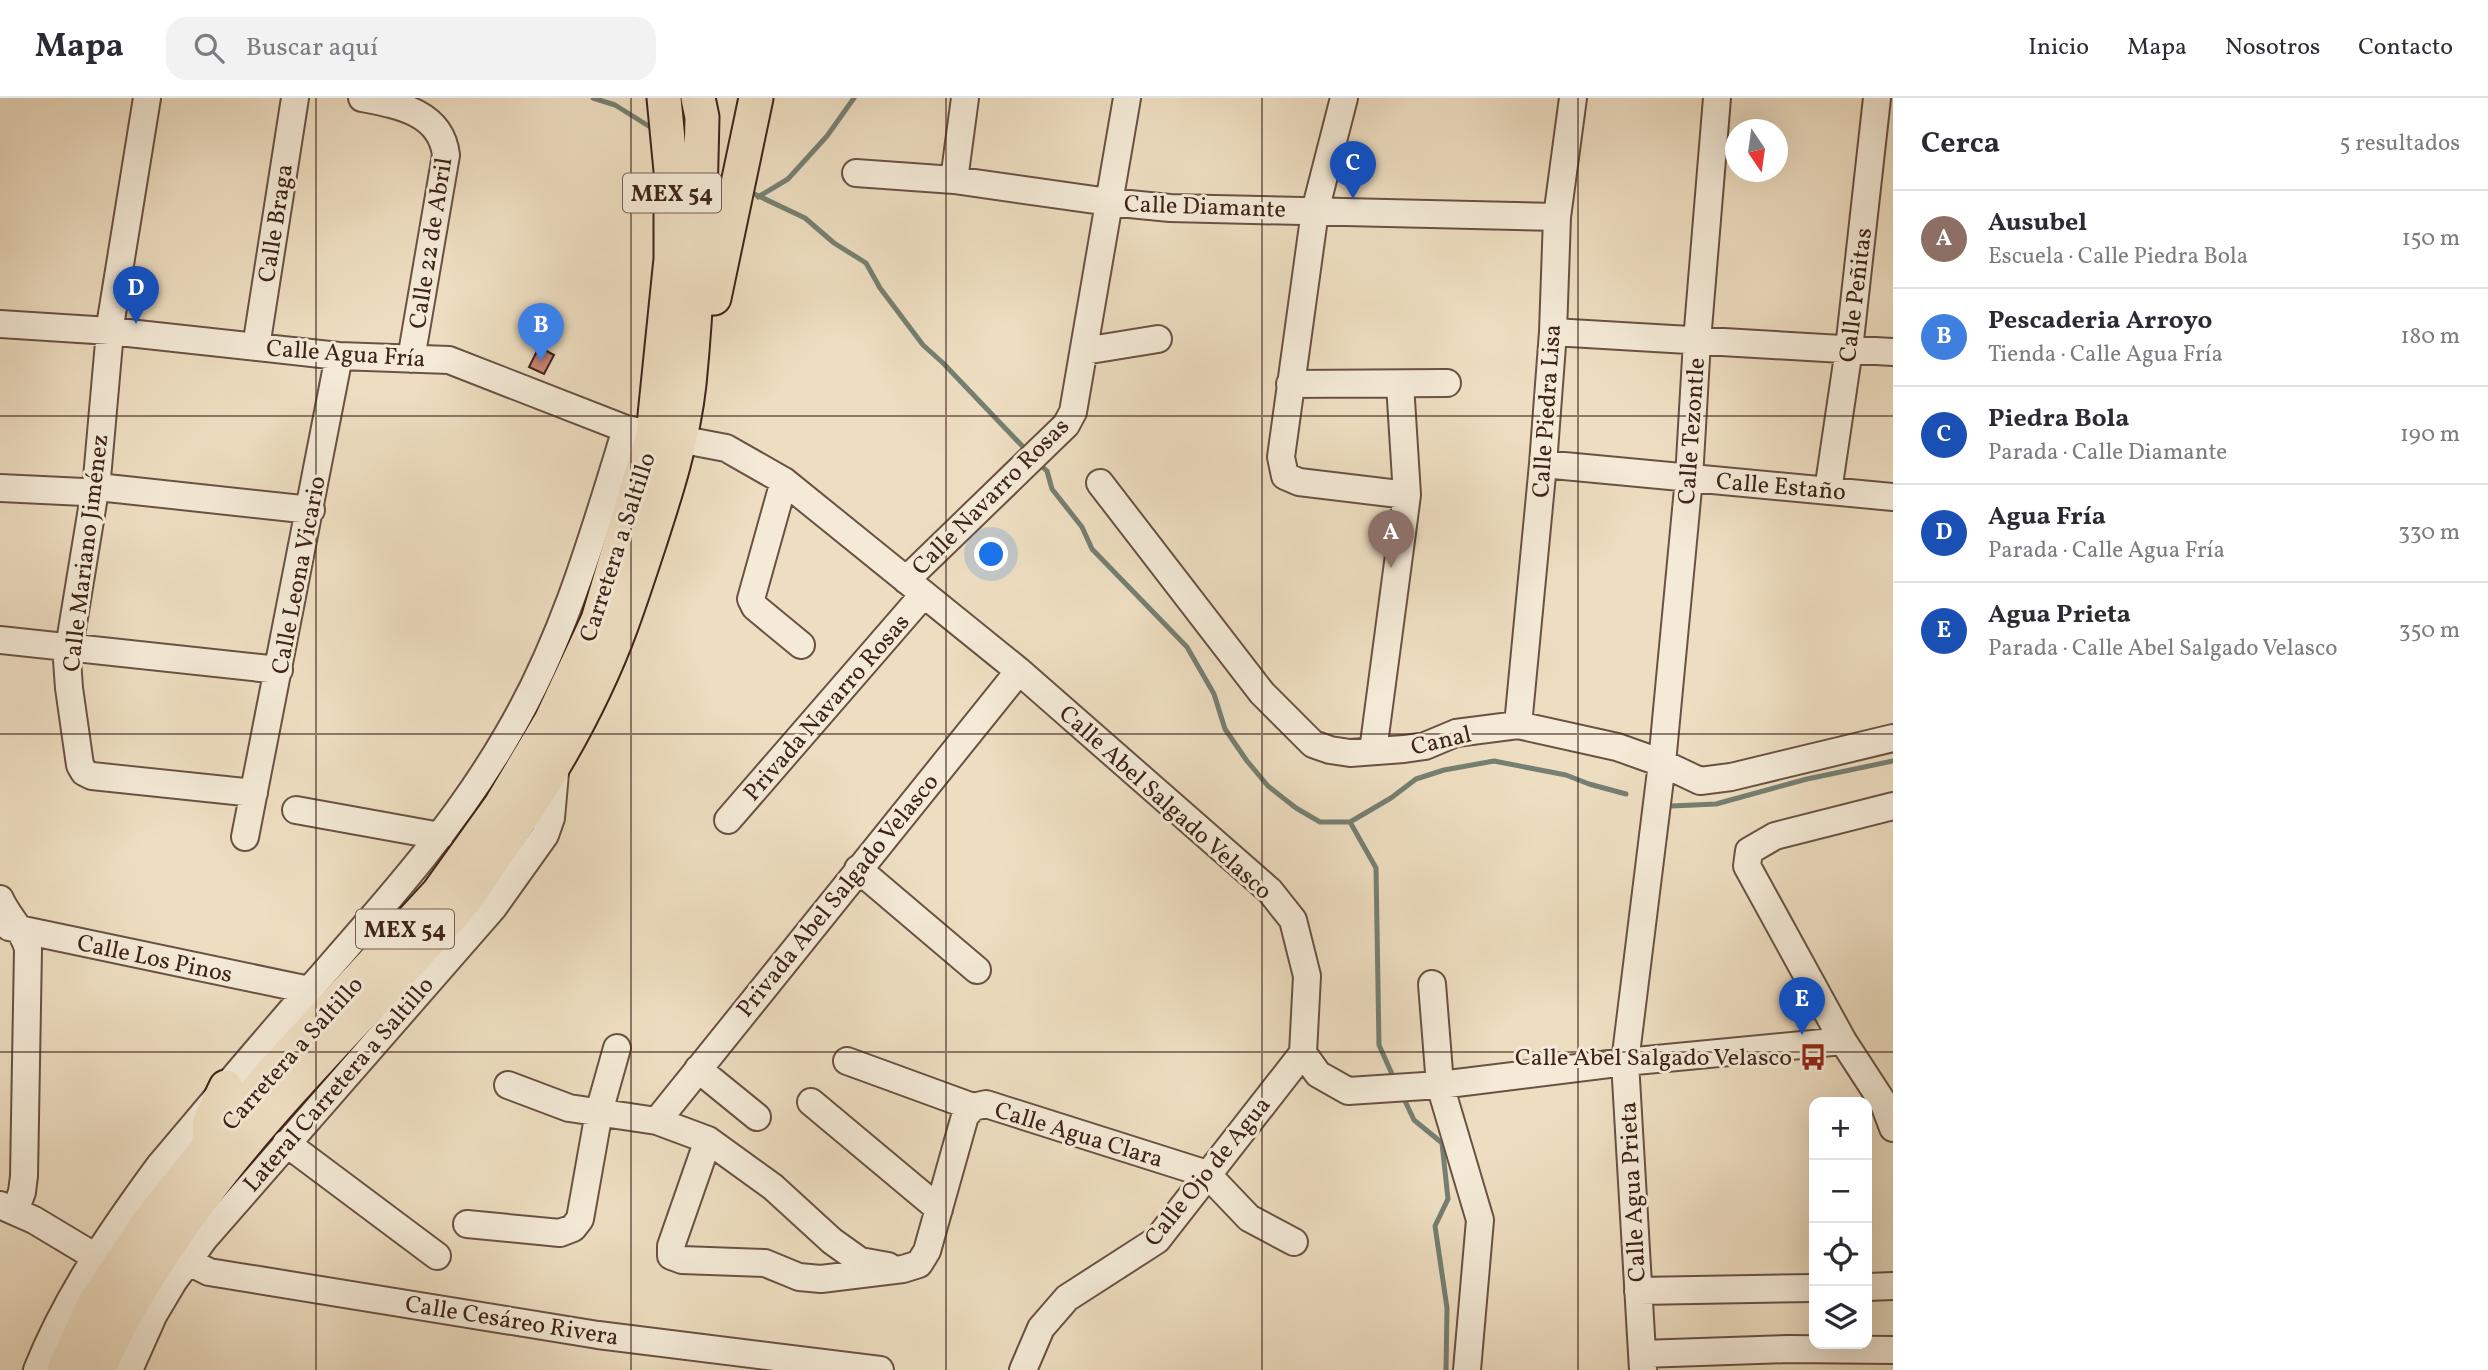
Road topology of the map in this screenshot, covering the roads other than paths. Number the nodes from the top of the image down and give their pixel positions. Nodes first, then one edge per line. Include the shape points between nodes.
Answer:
1 (147, 98) edge
2 (295, 98) edge
3 (362, 98) edge
4 (756, 98) edge
5 (965, 98) edge
6 (1127, 98) edge
7 (1344, 98) edge
8 (1573, 98) edge
9 (1717, 98) edge
10 (1877, 98) edge
11 (691, 116) edge
12 (856, 173) dead end
13 (954, 180) junction
14 (1109, 202) junction
15 (1315, 211) junction
16 (1556, 217) junction
17 (697, 260) junction
18 (0, 324) edge
19 (110, 331) junction
20 (1553, 331) junction
21 (1158, 339) dead end
22 (1697, 341) junction
23 (256, 347) junction
24 (1849, 349) junction
25 (1084, 351) junction
26 (1893, 352) edge
27 (339, 356) junction
28 (411, 359) junction
29 (1447, 383) dead end
30 (1290, 384) junction
31 (1400, 384) junction
32 (652, 434) junction
33 (1543, 464) junction
34 (1689, 478) junction
35 (784, 481) junction
36 (1100, 483) dead end
37 (0, 488) edge
38 (96, 490) junction
39 (1828, 491) junction
40 (1407, 495) junction
41 (1893, 497) edge
42 (310, 510) junction
43 (915, 587) junction
44 (0, 640) edge
45 (801, 645) dead end
46 (69, 646) junction
47 (279, 670) junction
48 (1019, 671) junction
49 (1518, 725) junction
50 (1893, 738) edge
51 (1373, 751) junction
52 (556, 761) junction
53 (1662, 764) junction
54 (254, 793) junction
55 (1893, 806) edge
56 (296, 810) dead end
57 (728, 820) dead end
58 (440, 836) junction
59 (246, 837) dead end
60 (858, 869) junction
61 (0, 899) edge
62 (9, 927) edge
63 (977, 971) dead end
64 (1432, 984) dead end
65 (309, 990) junction
66 (1843, 1041) junction
67 (617, 1048) dead end
68 (1303, 1053) junction
69 (847, 1060) dead end
70 (1625, 1062) junction
71 (698, 1069) junction
72 (508, 1085) dead end
73 (1440, 1085) junction
74 (226, 1087) junction
75 (811, 1102) dead end
76 (972, 1107) junction
77 (1890, 1111) edge
78 (599, 1112) junction
79 (757, 1117) dead end
80 (657, 1121) junction
81 (708, 1140) junction
82 (286, 1143) junction
83 (208, 1147) junction
84 (1207, 1174) junction
85 (8, 1208) edge
86 (939, 1209) junction
87 (467, 1224) dead end
88 (1294, 1242) dead end
89 (437, 1256) dead end
90 (189, 1262) junction
91 (106, 1263) junction
92 (903, 1269) junction
93 (1893, 1286) edge
94 (1872, 1287) edge
95 (1809, 1288) edge
96 (1638, 1291) junction
97 (1893, 1350) edge
98 (1790, 1360) edge
99 (1643, 1362) edge
100 (37, 1370) edge
101 (64, 1370) edge
102 (98, 1370) edge
103 (129, 1370) edge
104 (880, 1370) edge
105 (1023, 1370) edge
106 (1467, 1370) edge

1 - 19 street, Calle Mariano Jiménez
2 - 23 street, Calle Braga
3 - 28 street, Calle 22 de Abril via 416,112 436,128 445,145
4 - 17 main road via 742,155
5 - 13 street
6 - 14 street
7 - 15 street
8 - 16 street, Calle Piedra Lisa
9 - 22 street, Calle Tezontle
10 - 24 street, Calle Peñitas
11 - 17 main road, Carretera a Saltillo / MEX 54
11 - 17 main road, Carretera a Saltillo / MEX 54 via 671,171
12 - 13 street, Calle Diamante
13 - 14 street, Calle Diamante
14 - 15 street, Calle Diamante
14 - 25 street
15 - 16 street, Calle Diamante
15 - 30 street
16 - 20 street, Calle Piedra Lisa
17 - 32 main road, Carretera a Saltillo / MEX 54
17 - 32 main road, Carretera a Saltillo / MEX 54 via 689,386
18 - 19 street, Calle Agua Fría
19 - 23 street, Calle Agua Fría
19 - 38 street, Calle Mariano Jiménez
20 - 22 street
20 - 33 street, Calle Piedra Lisa
21 - 25 street
22 - 24 street
22 - 34 street, Calle Tezontle
23 - 27 street, Calle Agua Fría
24 - 26 street
24 - 39 street, Calle Peñitas
25 - 43 street, Calle Navarro Rosas via 1065,423
27 - 28 street, Calle Agua Fría
27 - 42 street, Calle Leona Vicario
28 - 32 street, Calle Agua Fría via 458,363
29 - 31 street
30 - 31 street
30 - 40 street via 1281,457 1285,476 1299,482
31 - 40 street
32 - 35 street, Calle Abel Salgado Velasco via 726,448
32 - 52 main road, Carretera a Saltillo / MEX 54 via 671,478 621,629
32 - 58 street via 587,552 553,647 509,732
32 - 83 main road, Carretera a Saltillo / MEX 54 via 598,620 551,721 501,805 438,893
33 - 34 street, Calle Estaño
33 - 49 street, Calle Piedra Lisa
34 - 39 street, Calle Estaño
34 - 53 street, Calle Tezontle
35 - 43 street, Calle Abel Salgado Velasco
35 - 45 street via 751,599
36 - 51 street, Canal via 1262,693 1313,744 1350,753
37 - 38 street
38 - 42 street
38 - 46 street, Calle Mariano Jiménez
39 - 41 street, Calle Estaño
40 - 51 street
42 - 47 street, Calle Leona Vicario
43 - 48 street, Calle Abel Salgado Velasco
43 - 57 street, Privada Navarro Rosas
44 - 46 street
46 - 47 street
46 - 54 street, Calle Mariano Jiménez via 69,688 84,772
47 - 54 street, Calle Leona Vicario
48 - 60 street, Privada Abel Salgado Velasco
48 - 68 street, Calle Abel Salgado Velasco via 1270,891 1293,920 1307,976
49 - 51 street, Canal via 1456,733 1424,746
49 - 53 street, Canal via 1617,747
50 - 53 street, Canal via 1700,781
52 - 82 street, Lateral Carretera a Saltillo via 545,835 493,908
52 - 102 main road, Carretera a Saltillo / MEX 54 via 458,908 289,1090 191,1210 137,1291
53 - 70 street, Calle Agua Prieta
54 - 59 street, Calle Leona Vicario
55 - 66 street via 1775,836 1749,851 1748,866
56 - 58 street
58 - 65 street
60 - 63 street
60 - 71 street, Privada Abel Salgado Velasco
61 - 62 street
62 - 65 street, Calle Los Pinos
62 - 85 street via 28,949 24,1176 22,1192
64 - 73 street
65 - 74 street
66 - 70 street
66 - 77 street
67 - 78 street
68 - 73 street via 1318,1074 1348,1091
68 - 84 street, Calle Ojo de Agua
69 - 76 street, Calle Agua Clara
70 - 73 street
70 - 96 street, Calle Agua Prieta
71 - 79 street
71 - 80 street, Privada Abel Salgado Velasco
72 - 78 street via 569,1108
73 - 106 street via 1480,1220
74 - 83 main road via 210,1121
74 - 91 street via 160,1165
75 - 86 street
76 - 84 street, Calle Agua Clara via 986,1104
76 - 86 street via 965,1116
78 - 80 street
78 - 87 street via 580,1219 573,1228 560,1233
80 - 81 street
81 - 92 street via 773,1186 860,1261
81 - 92 street via 671,1256 765,1263 799,1277 821,1279
82 - 89 street
82 - 90 street, Lateral Carretera a Saltillo
83 - 91 main road, Carretera a Saltillo / MEX 54 via 139,1235
84 - 88 street, Calle Agua Clara via 1249,1218
84 - 105 street, Calle Ojo de Agua via 1157,1240 1067,1298 1041,1328
85 - 91 street
86 - 92 street via 927,1251 919,1264
90 - 103 street, Lateral Carretera a Saltillo via 154,1314
90 - 104 street, Calle Cesáreo Rivera via 209,1272 598,1335
91 - 100 street via 68,1302
91 - 101 main road, Carretera a Saltillo / MEX 54
93 - 94 street
95 - 96 street
96 - 99 street, Calle Agua Prieta
97 - 98 street
98 - 99 street

